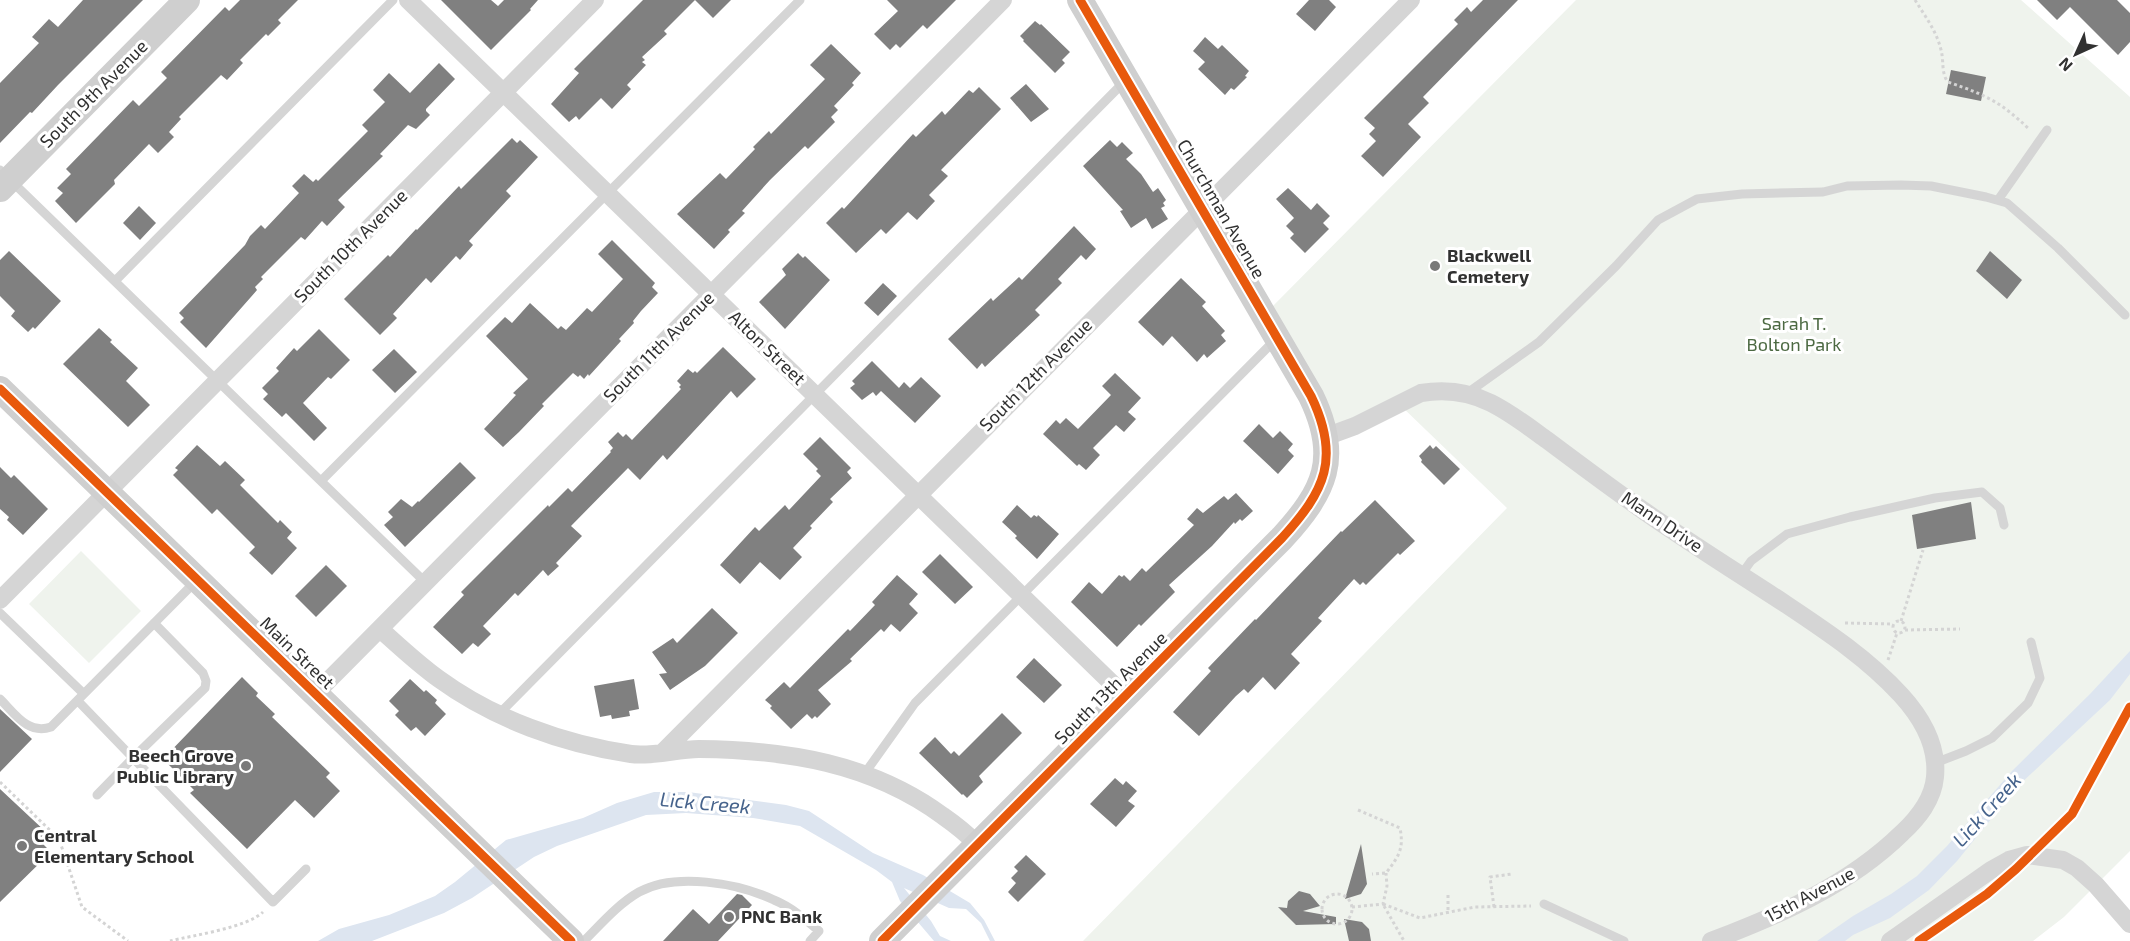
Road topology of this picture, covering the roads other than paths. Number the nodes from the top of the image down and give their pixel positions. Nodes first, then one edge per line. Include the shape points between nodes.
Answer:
1 (187, 0) edge
2 (393, 0) edge
3 (408, 0) edge
4 (595, 0) edge
5 (800, 0) edge
6 (1003, 0) edge
7 (1080, 0) edge
8 (1411, 0) edge
9 (1126, 80) junction
10 (503, 93) junction
11 (2047, 130) dead end
12 (3, 179) edge
13 (608, 193) junction
14 (1998, 200) junction
15 (1202, 209) junction
16 (115, 281) junction
17 (712, 294) junction
18 (2125, 315) dead end
19 (1277, 338) junction
20 (218, 381) junction
21 (0, 389) edge
22 (815, 394) junction
23 (1466, 394) junction
24 (1325, 437) junction
25 (321, 481) junction
26 (108, 493) junction
27 (918, 494) junction
28 (2004, 525) dead end
29 (1741, 575) junction
30 (198, 580) junction
31 (426, 583) junction
32 (1022, 595) junction
33 (0, 600) edge
34 (0, 613) edge
35 (154, 622) junction
36 (380, 629) junction
37 (2031, 642) dead end
38 (315, 694) junction
39 (1125, 696) junction
40 (81, 698) junction
41 (0, 699) edge
42 (499, 714) junction
43 (663, 752) junction
44 (133, 758) junction
45 (1935, 769) junction
46 (865, 773) junction
47 (97, 795) dead end
48 (970, 853) junction
49 (306, 869) dead end
50 (1544, 904) road end
51 (2130, 924) edge
52 (571, 941) edge
53 (584, 941) edge
54 (810, 941) edge
55 (882, 941) edge
56 (1624, 941) edge
57 (1711, 941) edge
58 (1890, 941) edge

1 - 12 street, South 9th Avenue
2 - 16 lane
3 - 10 street, Alton Street
4 - 10 street, South 10th Avenue
5 - 13 lane
6 - 17 street, South 11th Avenue
7 - 9 street, Churchman Avenue
8 - 15 street, South 12th Avenue
9 - 15 street, Churchman Avenue
9 - 22 lane
10 - 13 street, Alton Street
10 - 20 street, South 10th Avenue
11 - 14 lane
12 - 16 lane
13 - 17 street, Alton Street
13 - 25 lane
14 - 18 lane via 2007,203 2044,235
14 - 23 lane via 1931,186 1901,185 1697,199 1658,220 1539,342
15 - 19 street, Churchman Avenue
15 - 27 street, South 12th Avenue
16 - 20 lane
17 - 22 street, Alton Street
17 - 31 street, South 11th Avenue
19 - 24 street, Churchman Avenue via 1311,396
19 - 32 lane
20 - 25 lane
20 - 26 street, South 10th Avenue
21 - 26 street, Main Street
22 - 27 street, Alton Street
22 - 42 lane
23 - 24 street, Mann Drive via 1421,393
23 - 29 street, Mann Drive via 1517,418 1643,511
24 - 39 street, South 13th Avenue via 1325,471 1317,493 1302,515
25 - 31 lane
26 - 30 street, Main Street
26 - 33 street, South 10th Avenue
27 - 32 street, Alton Street
27 - 43 street, South 12th Avenue
28 - 29 lane via 2000,508 1982,492 1935,498 1787,534 1751,561
29 - 45 street, Mann Drive via 1813,622 1883,676 1923,723 1932,744
30 - 35 lane
30 - 38 street, Main Street
31 - 36 street, South 11th Avenue
32 - 39 street, Alton Street
32 - 46 lane via 915,704
34 - 40 lane
35 - 40 lane
35 - 44 lane via 203,674 205,688
36 - 38 street, South 11th Avenue
36 - 42 street via 438,679
37 - 45 lane via 2040,678 2028,703 1992,738
38 - 52 street, Main Street
39 - 48 street, South 13th Avenue
40 - 41 lane via 51,727 42,730 24,723
40 - 44 lane
42 - 43 street via 582,744 632,754
43 - 46 street via 714,750 798,757
44 - 47 lane
44 - 49 lane via 273,902
45 - 57 street, 15th Avenue via 1932,794 1918,816 1869,862 1811,898
46 - 48 street via 926,803 966,833
48 - 55 street, South 13th Avenue
50 - 56 lane
51 - 58 street via 2077,868 2063,860 2032,855 2009,860 1991,870
53 - 54 lane via 640,891 664,883 698,881 743,888 774,900 819,931

